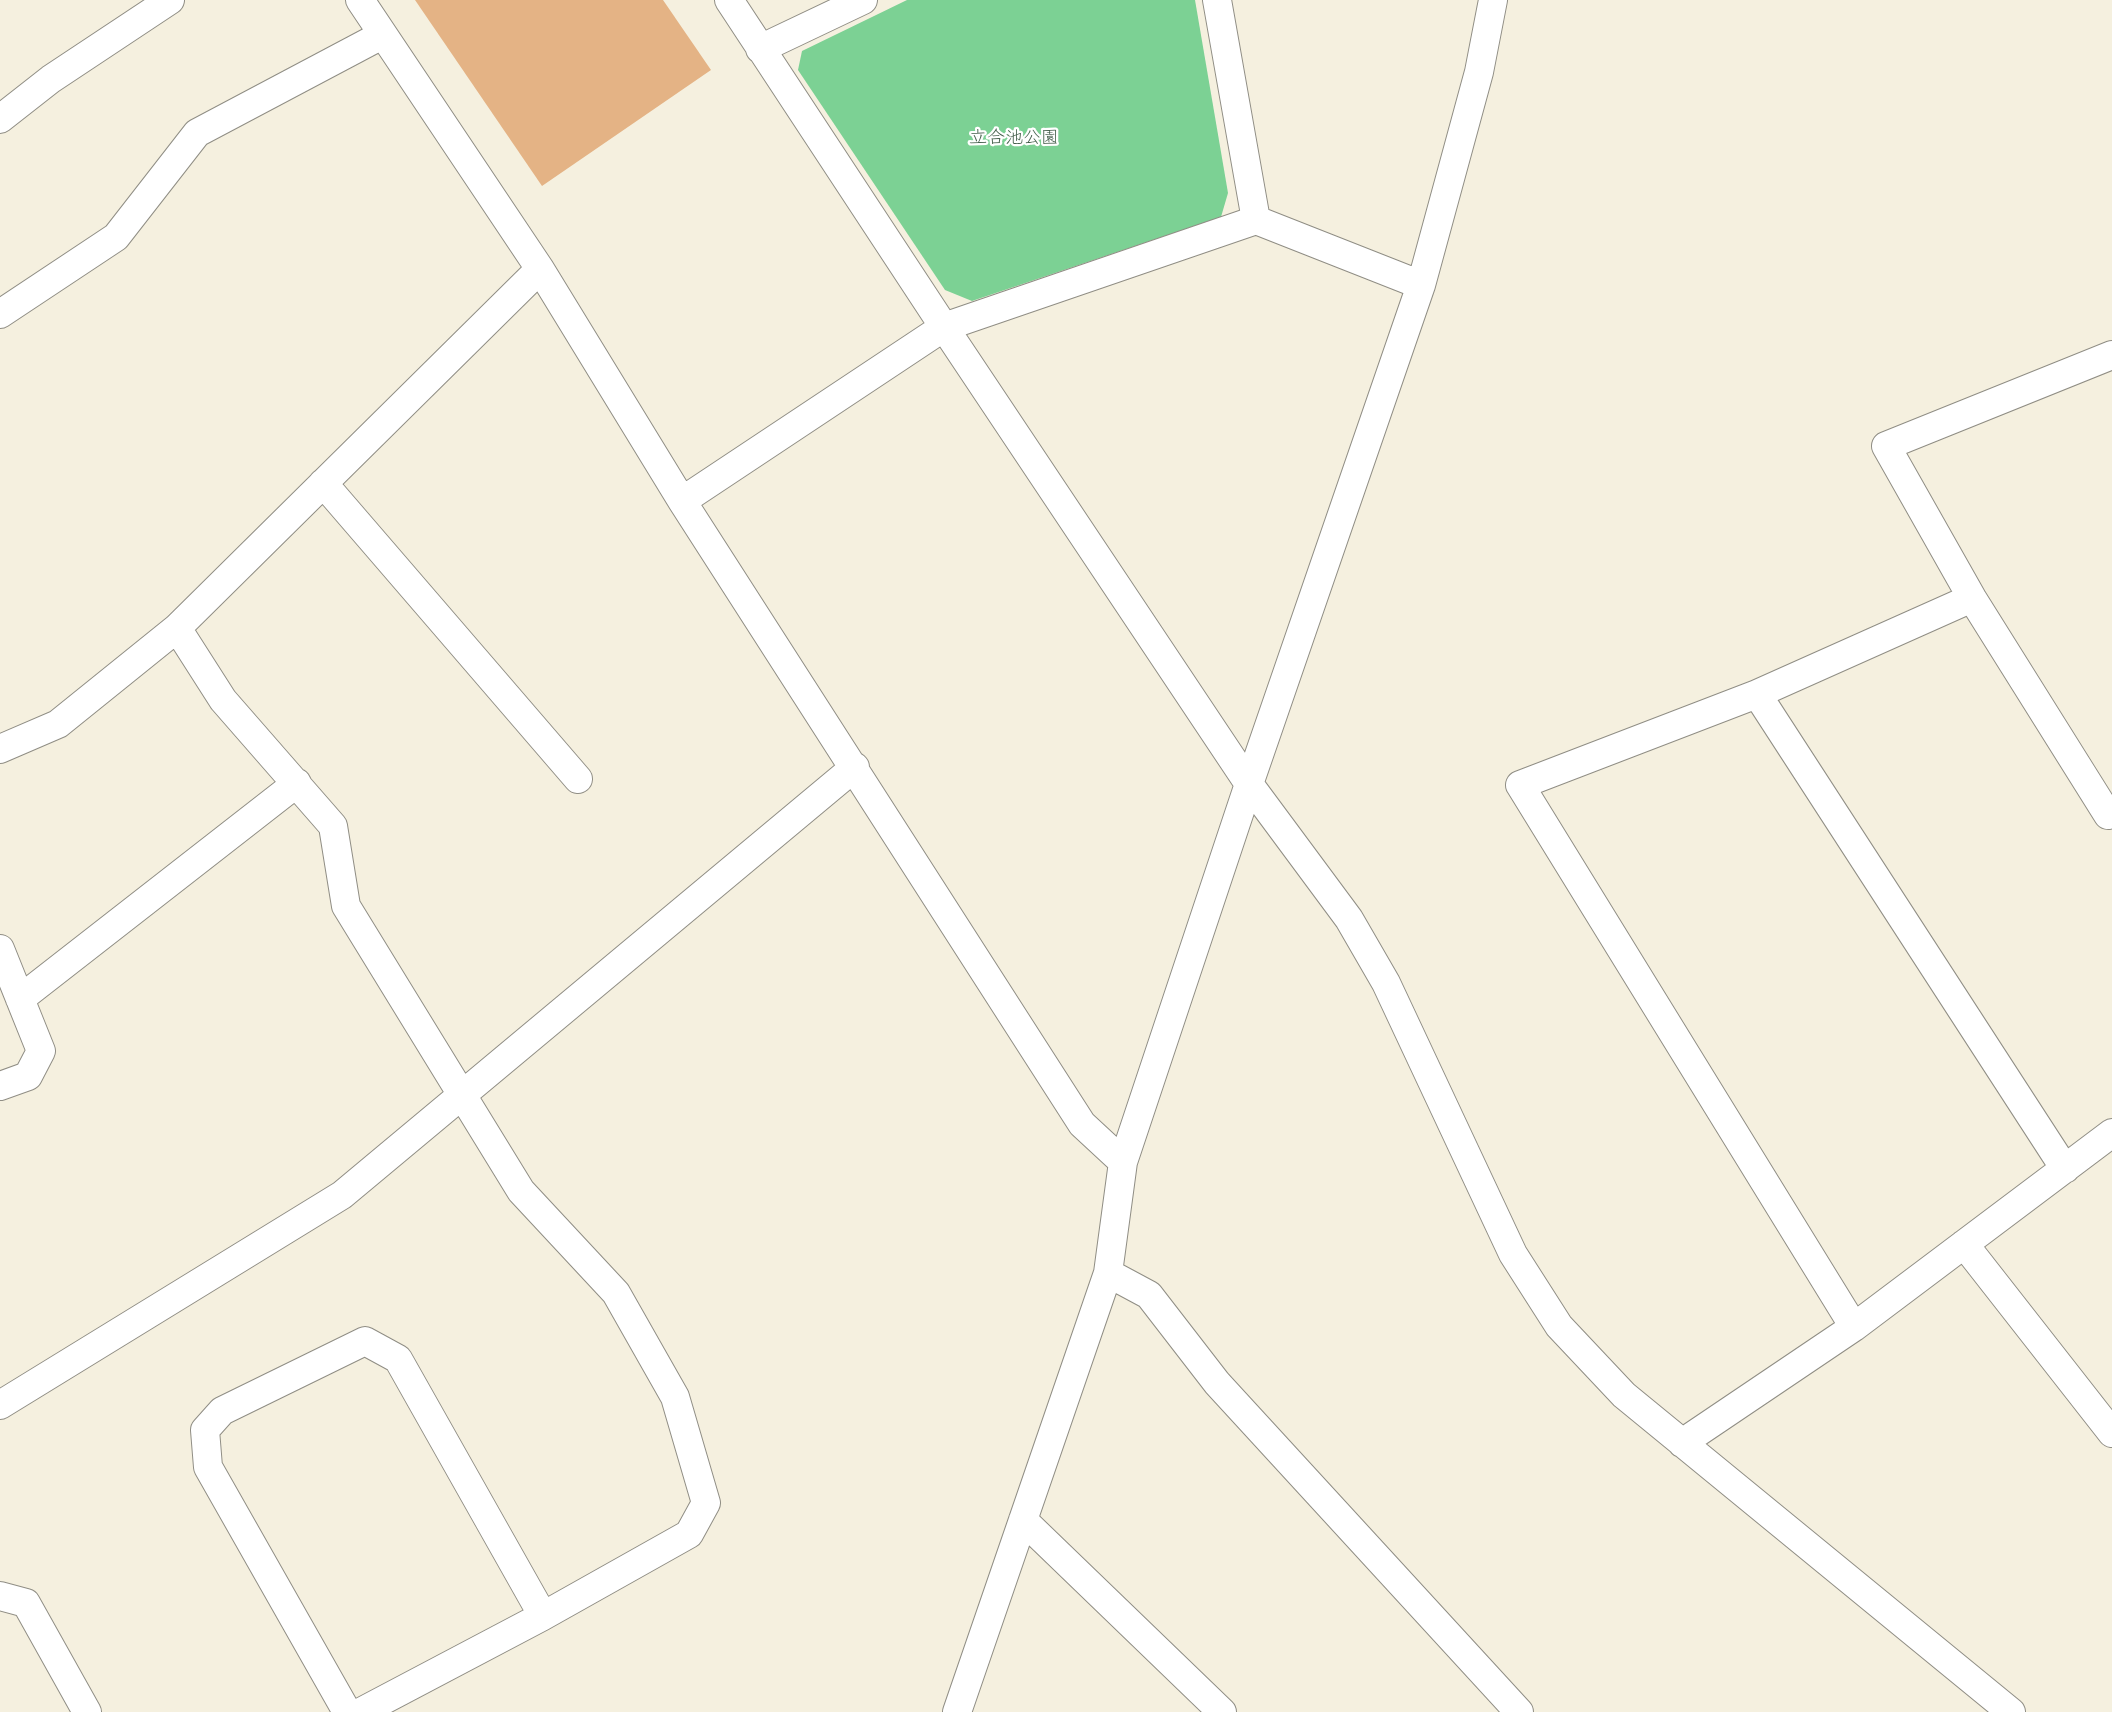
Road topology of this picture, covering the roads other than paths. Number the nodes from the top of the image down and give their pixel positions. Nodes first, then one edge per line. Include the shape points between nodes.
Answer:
1 (170, 0) edge
2 (360, 0) edge
3 (729, 0) edge
4 (863, 0) edge
5 (1217, 0) edge
6 (1494, 0) edge
7 (382, 35) junction
8 (760, 49) junction
9 (0, 119) edge
10 (1256, 220) junction
11 (540, 270) junction
12 (1421, 285) junction
13 (0, 314) edge
14 (944, 327) junction
15 (2112, 355) edge
16 (323, 483) junction
17 (682, 501) junction
18 (1972, 598) junction
19 (177, 628) junction
20 (1757, 694) junction
21 (0, 749) edge
22 (855, 768) junction
23 (578, 779) dead end
24 (297, 784) junction
25 (1249, 784) junction
26 (2112, 812) edge
27 (0, 949) edge
28 (20, 999) junction
29 (0, 1086) edge
30 (462, 1096) junction
31 (2112, 1133) edge
32 (1122, 1162) junction
33 (2065, 1168) junction
34 (1964, 1244) junction
35 (1108, 1273) junction
36 (1854, 1327) junction
37 (0, 1405) edge
38 (2112, 1432) edge
39 (1682, 1443) junction
40 (1023, 1520) junction
41 (0, 1596) edge
42 (543, 1616) junction
43 (88, 1712) edge
44 (348, 1712) edge
45 (361, 1712) edge
46 (957, 1712) edge
47 (1222, 1712) edge
48 (1518, 1712) edge
49 (2011, 1712) edge

1 - 9 street via 51,79
2 - 7 street
3 - 8 street
4 - 8 street
5 - 10 street
6 - 12 street via 1479,72
7 - 11 street
7 - 13 street via 197,133 116,237
8 - 14 street
10 - 12 street
10 - 14 street
11 - 16 street
11 - 17 street
12 - 25 street
14 - 17 street
14 - 25 street
15 - 18 street via 1886,446
16 - 19 street
16 - 23 street
17 - 22 street
18 - 20 street
18 - 26 street via 2108,815
19 - 21 street via 58,724
19 - 24 street via 223,700
20 - 33 street
20 - 36 street via 1520,785
22 - 30 street
22 - 32 street via 1082,1124
24 - 28 street
24 - 30 street via 333,826 346,906
25 - 32 street
25 - 39 street via 1349,919 1386,983 1512,1254 1559,1326 1624,1395
27 - 28 street
28 - 29 street via 41,1051 28,1076
30 - 37 street via 342,1195
30 - 42 street via 521,1191 616,1294 675,1397 706,1503 689,1534
31 - 33 street
32 - 35 street
33 - 34 street
34 - 36 street
34 - 38 street
35 - 40 street
35 - 48 street via 1149,1294 1217,1383
36 - 39 street
39 - 49 street
40 - 46 street
40 - 47 street
41 - 43 street via 26,1603
42 - 44 street via 398,1358 365,1340 222,1411 205,1430 208,1467
42 - 45 street

